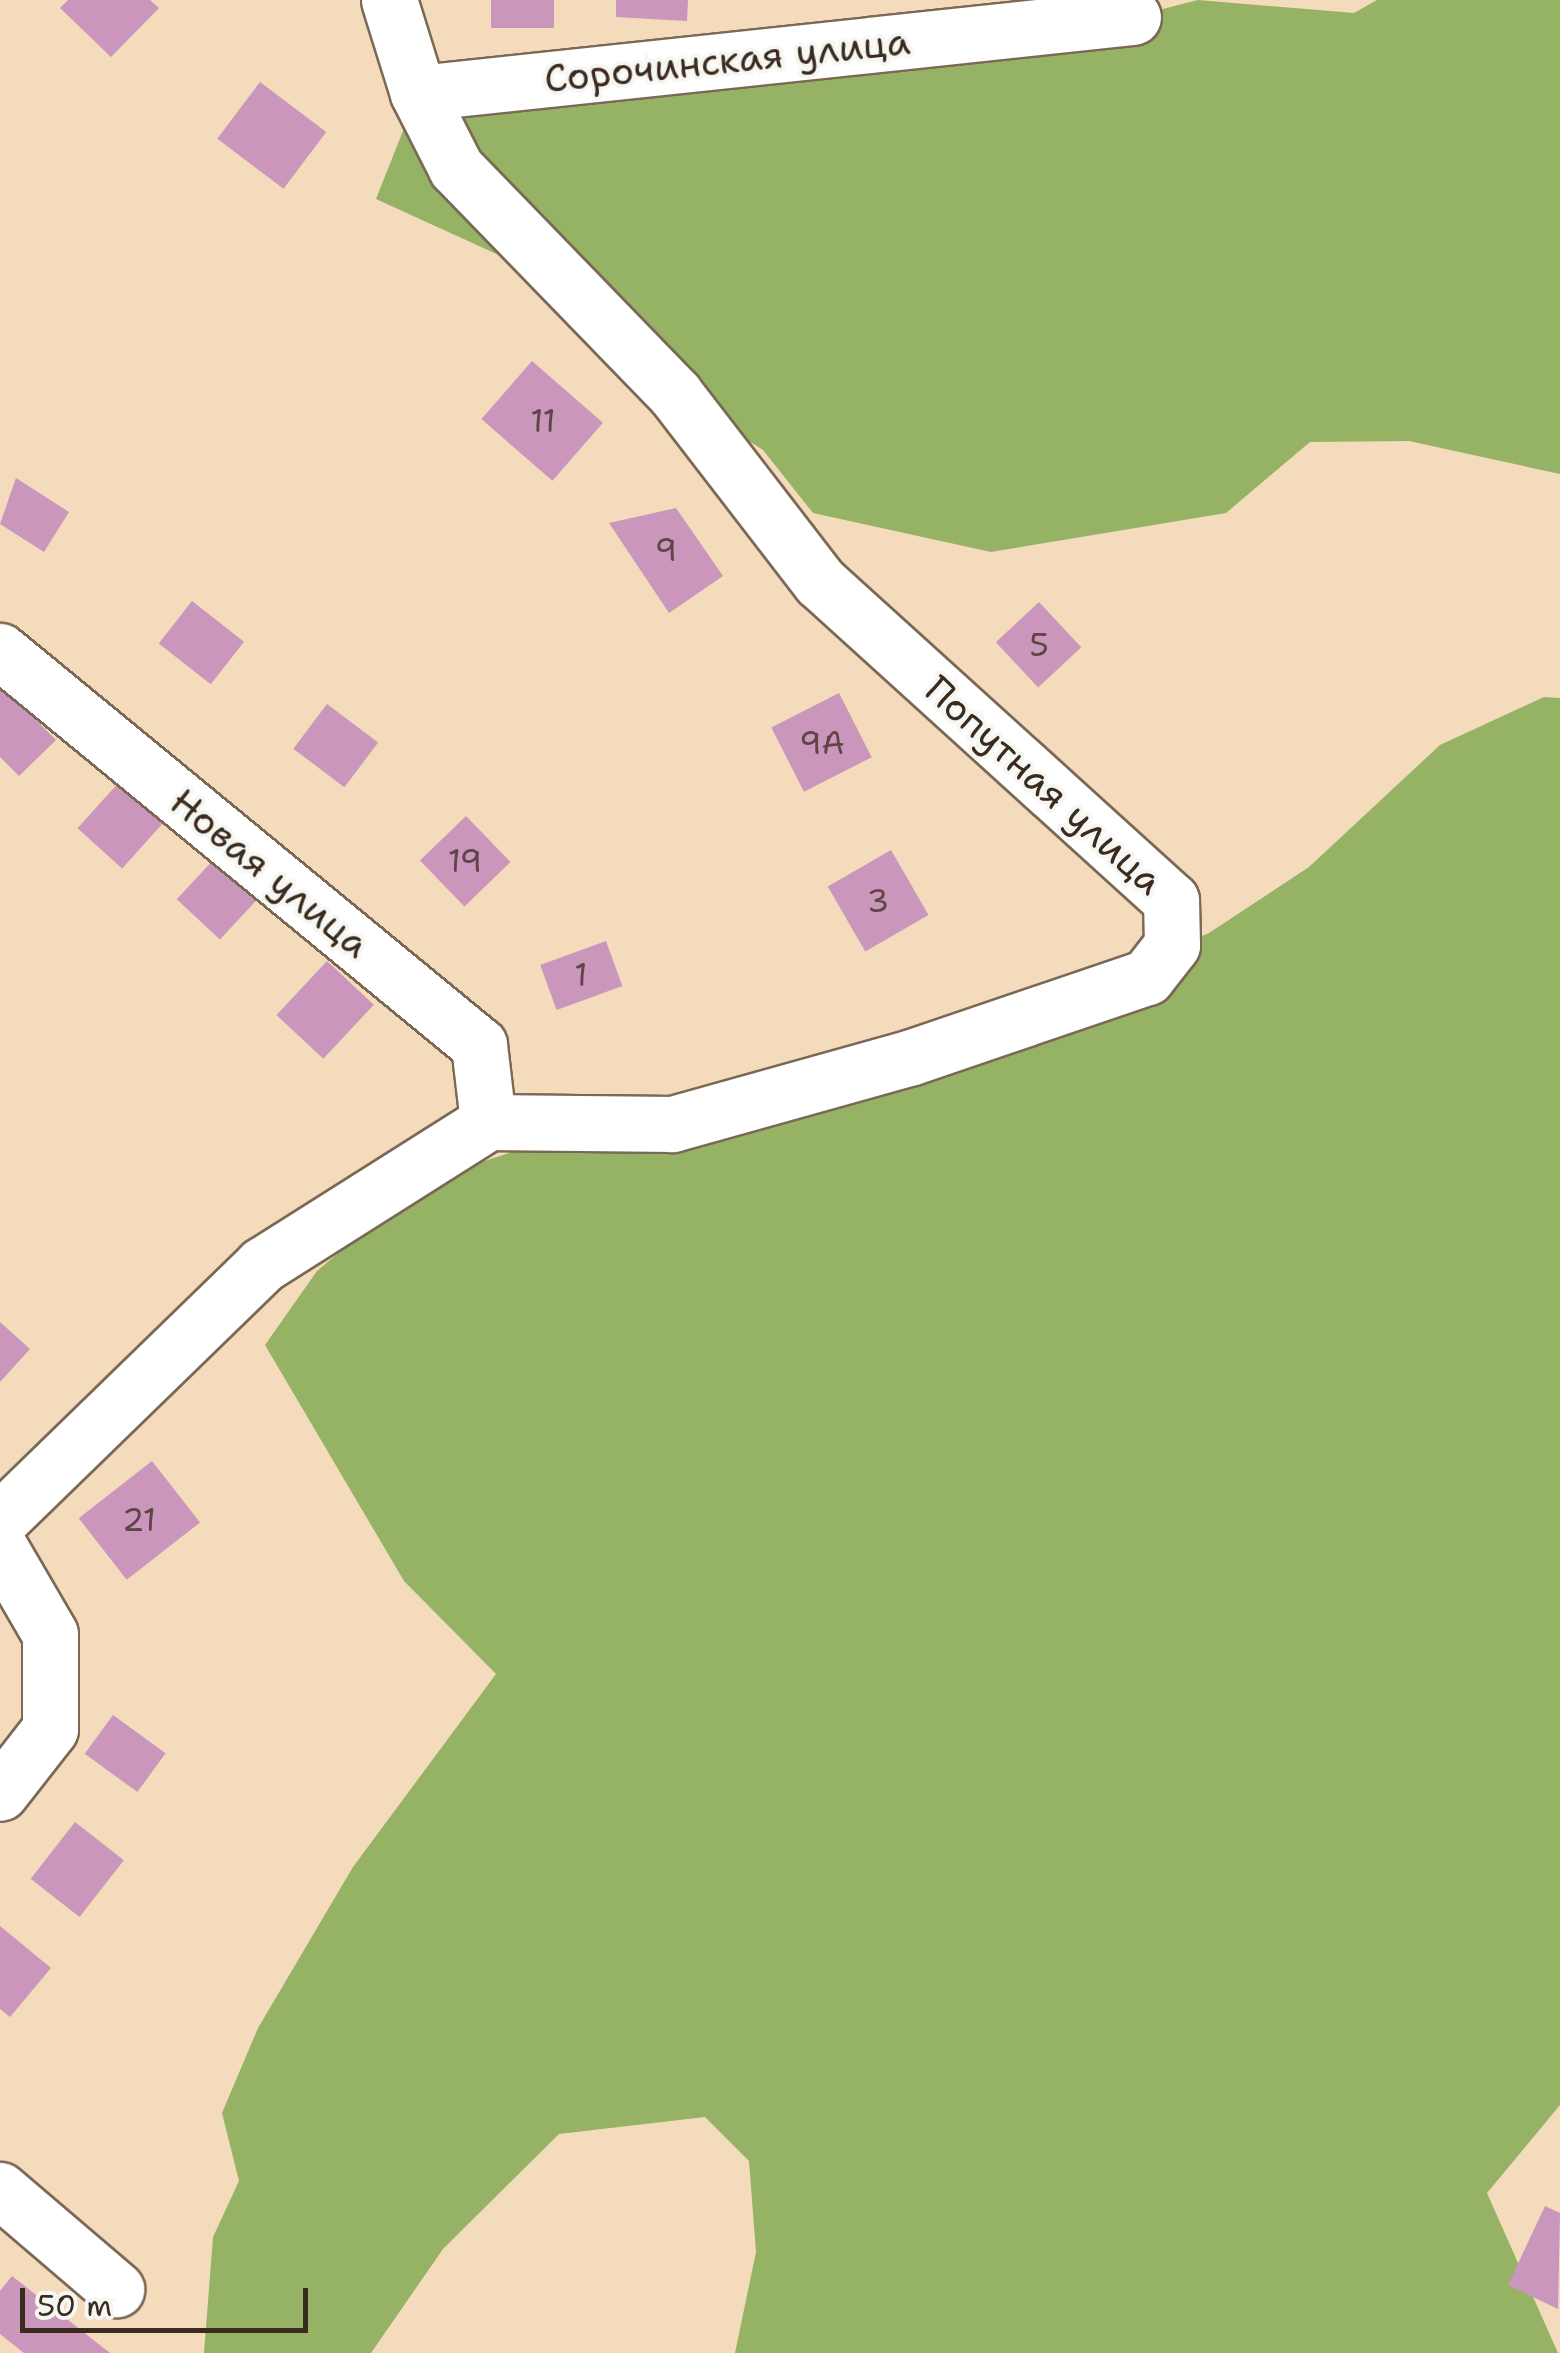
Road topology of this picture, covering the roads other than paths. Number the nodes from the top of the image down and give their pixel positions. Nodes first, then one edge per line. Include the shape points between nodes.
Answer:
1 (389, 0) edge
2 (1132, 16) dead end
3 (418, 93) junction
4 (0, 651) edge
5 (488, 1122) junction
6 (0, 1520) edge
7 (0, 1548) edge
8 (0, 1794) edge
9 (0, 2190) edge
10 (116, 2289) dead end

1 - 3 street
2 - 3 street, Сорочинская улица
3 - 5 street, Попутная улица via 456,168 675,394 820,582 1171,900 1172,945 1147,977 910,1058 672,1124
4 - 5 street, Новая улица via 479,1044
5 - 6 street via 262,1266
7 - 8 street via 50,1634 50,1730
9 - 10 street

